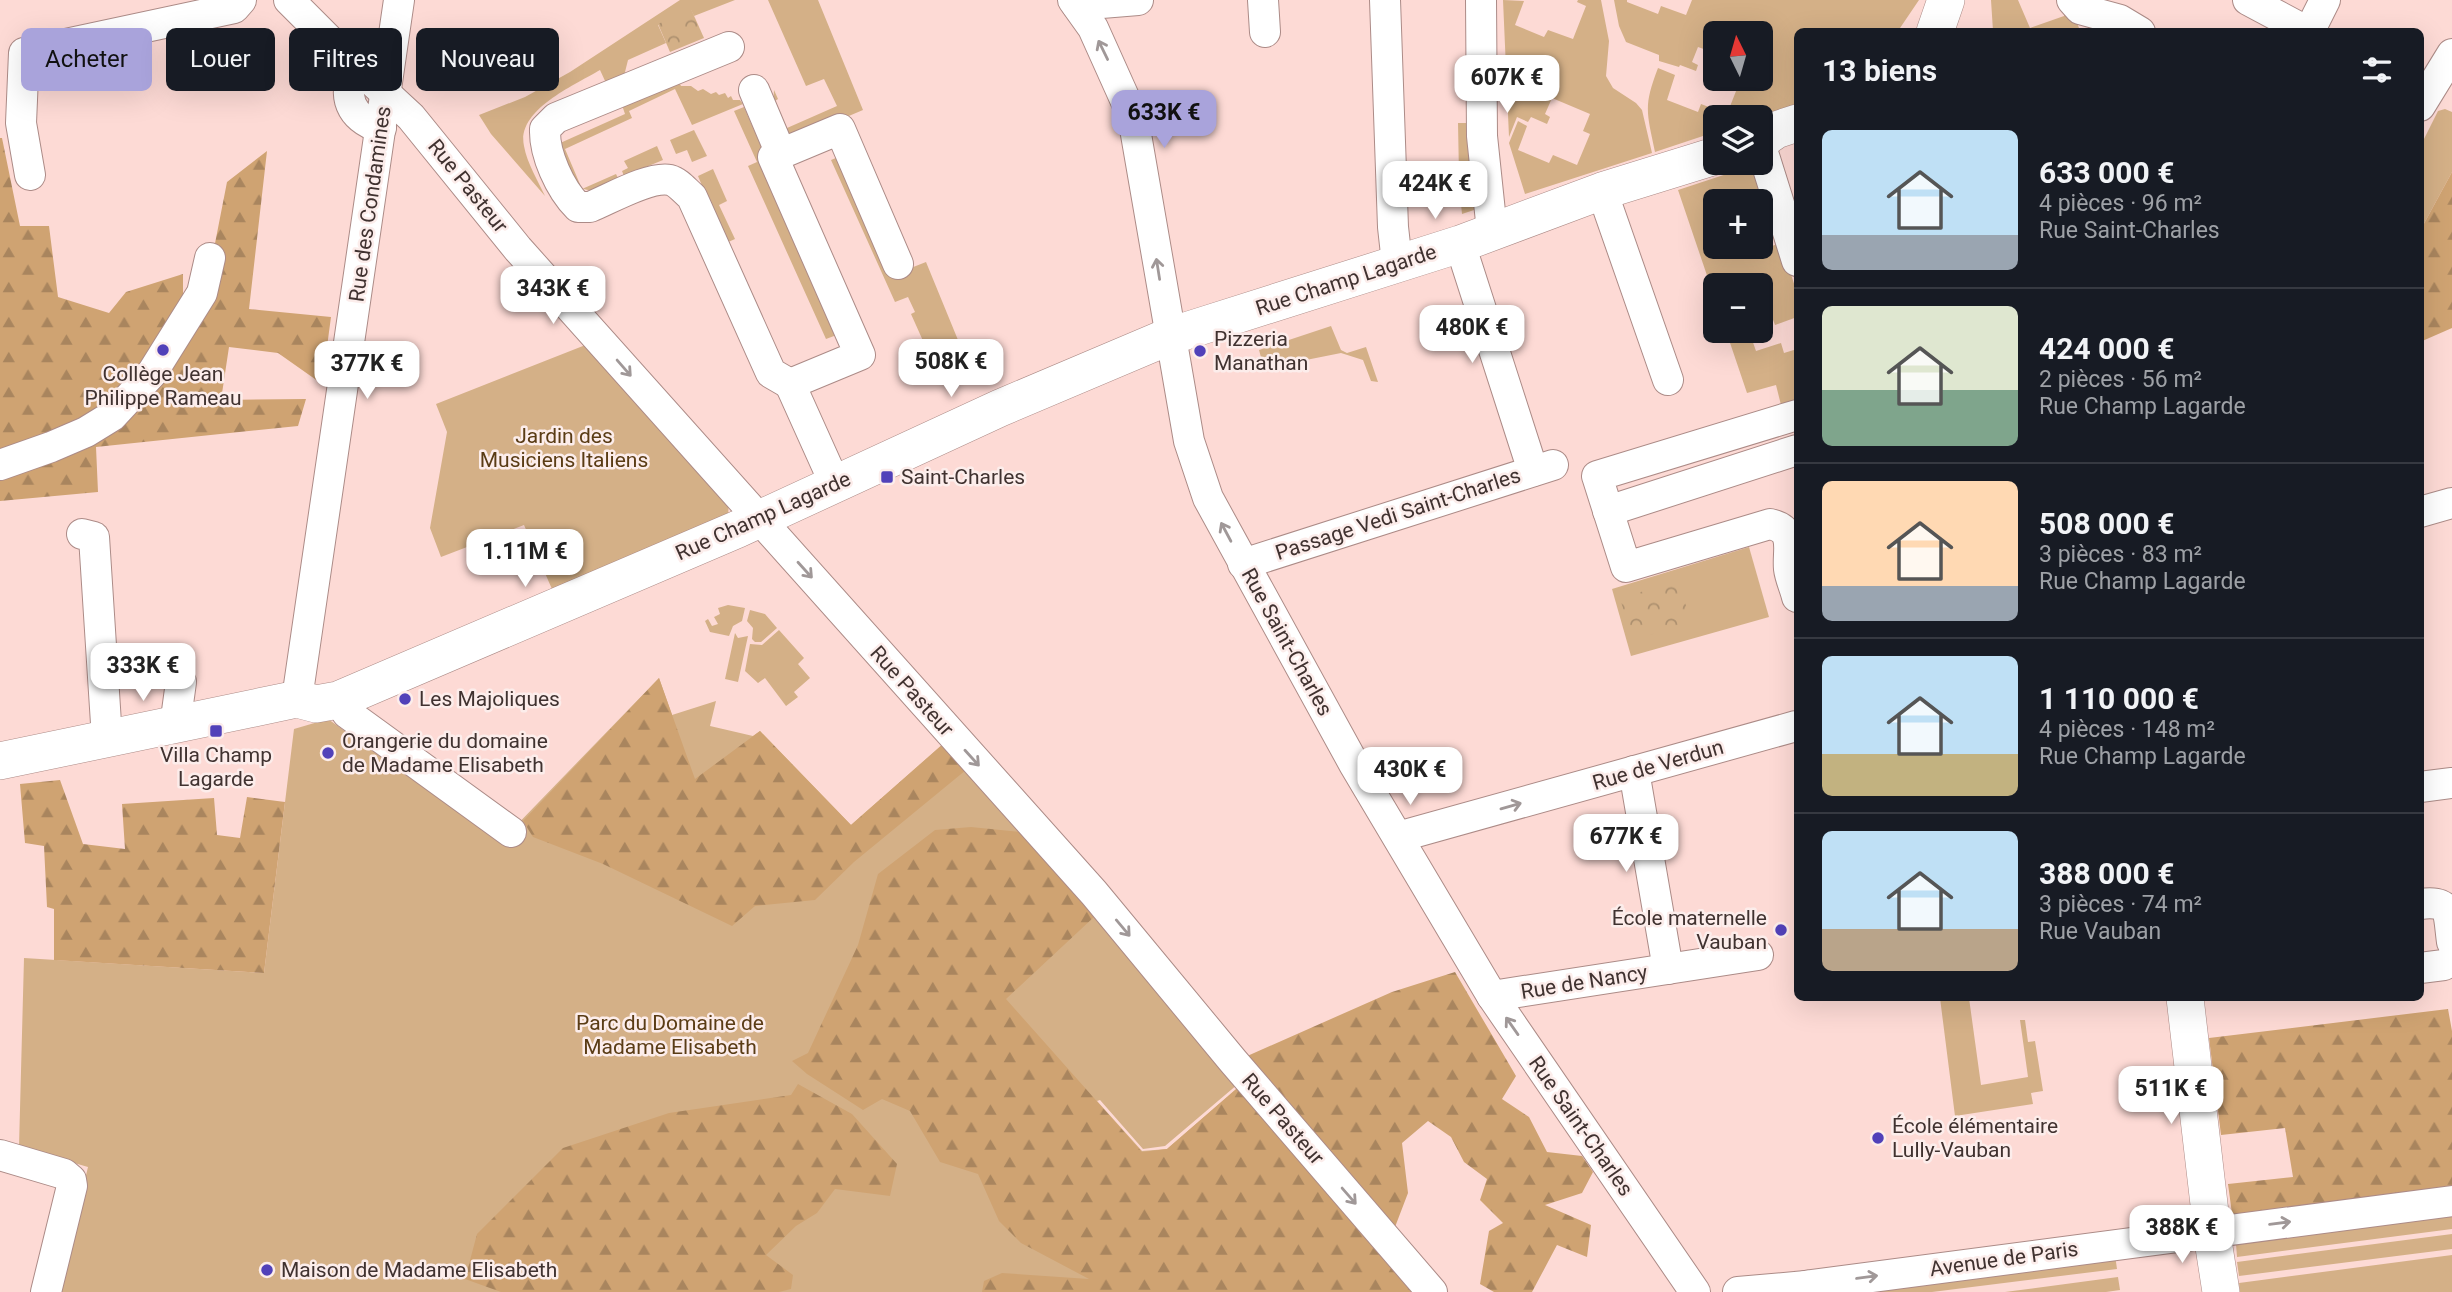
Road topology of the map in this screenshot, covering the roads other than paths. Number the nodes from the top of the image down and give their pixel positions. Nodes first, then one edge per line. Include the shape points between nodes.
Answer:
1 (241, 0) edge
2 (289, 0) edge
3 (399, 0) edge
4 (1138, 0) edge
5 (1263, 0) edge
6 (1385, 0) edge
7 (1481, 0) edge
8 (1946, 0) edge
9 (1957, 0) edge
10 (2072, 0) edge
11 (2248, 0) edge
12 (2325, 0) edge
13 (1075, 2) edge
14 (2128, 21) edge
15 (317, 28) edge
16 (1936, 28) edge
17 (1958, 28) edge
18 (2301, 28) edge
19 (2311, 28) edge
20 (1265, 32) dead end
21 (729, 47) dead end
22 (2452, 54) edge
23 (754, 90) dead end
24 (348, 91) edge
25 (383, 91) edge
26 (2424, 92) edge
27 (386, 94) junction
28 (1794, 124) edge
29 (381, 128) junction
30 (1773, 132) edge
31 (1794, 138) edge
32 (1773, 143) edge
33 (781, 154) junction
34 (1703, 160) edge
35 (30, 175) dead end
36 (1770, 175) edge
37 (1602, 191) junction
38 (1476, 238) junction
39 (1794, 251) edge
40 (210, 258) dead end
41 (1397, 263) junction
42 (898, 264) dead end
43 (1170, 336) junction
44 (1668, 380) dead end
45 (790, 384) junction
46 (1794, 416) edge
47 (1794, 451) edge
48 (0, 465) edge
49 (835, 484) junction
50 (2452, 503) edge
51 (1608, 511) junction
52 (2424, 511) edge
53 (758, 520) junction
54 (82, 534) dead end
55 (1243, 564) junction
56 (1794, 586) edge
57 (188, 683) dead end
58 (297, 699) junction
59 (343, 707) junction
60 (182, 724) junction
61 (1794, 727) edge
62 (107, 739) junction
63 (0, 761) edge
64 (1634, 771) junction
65 (2452, 783) edge
66 (2424, 786) edge
67 (511, 832) dead end
68 (1398, 837) junction
69 (2424, 904) edge
70 (2452, 942) edge
71 (1758, 955) dead end
72 (2452, 960) edge
73 (2424, 968) edge
74 (1668, 969) junction
75 (1492, 996) junction
76 (2185, 1001) edge
77 (0, 1155) edge
78 (2452, 1201) edge
79 (2213, 1239) junction
80 (1806, 1289) edge
81 (46, 1292) edge
82 (1432, 1292) edge
83 (1695, 1292) edge
84 (1738, 1292) edge
85 (2207, 1292) edge
86 (2221, 1292) edge

1 - 35 street via 234,8 24,52 21,123
2 - 15 street, Rue Pasteur
3 - 27 street, Rue des Condamines
4 - 13 street
5 - 20 street
6 - 41 street
7 - 38 street via 1482,136
8 - 16 main road
9 - 17 main road
10 - 14 street via 2080,9
11 - 18 street
12 - 19 street
43 -> 13 street, Rue Saint-Charles via 1133,117 1093,27
21 - 45 street via 556,118 545,129 544,144 567,197 578,207 590,207 656,179 673,180 683,188 692,197 771,373
22 - 26 street
23 - 33 street
24 - 29 street via 358,116
25 - 27 street, Rue Pasteur
27 - 29 street, Rue des Condamines
27 -> 53 street, Rue Pasteur via 411,117 518,249
28 - 30 main road
29 - 58 street, Rue des Condamines
31 - 32 main road
33 - 42 street via 841,129
33 - 45 street via 773,157 860,355
34 - 37 main road, Rue Champ Lagarde
36 - 39 street
37 - 38 main road, Rue Champ Lagarde
37 - 44 street
38 - 41 main road, Rue Champ Lagarde
38 - 55 street, Passage Vedi Saint-Charles via 1543,468
40 - 48 street via 202,293 152,373 112,416 74,437
41 - 43 main road, Rue Champ Lagarde
43 - 49 main road, Rue Champ Lagarde
55 -> 43 street, Rue Saint-Charles via 1208,498 1189,441
45 - 49 street
46 - 51 street via 1597,476
47 - 51 street
49 - 53 main road, Rue Champ Lagarde
50 - 52 street
51 - 56 street via 1626,567 1770,524 1778,526 1787,533
53 - 59 main road, Rue Champ Lagarde
53 -> 82 street, Rue Pasteur via 1094,893
54 - 62 street via 94,537
55 - 68 street, Rue Saint-Charles
57 - 60 street
58 - 59 main road, Rue Champ Lagarde
58 - 60 main road, Rue Champ Lagarde
59 - 67 street
60 - 62 main road, Rue Champ Lagarde
61 - 64 street, Rue de Verdun
62 - 63 main road, Rue Champ Lagarde
68 -> 64 street, Rue de Verdun
64 - 74 street
65 - 66 street
68 - 75 street, Rue Saint-Charles
69 - 70 street via 2444,905
71 - 74 street, Rue de Nancy
72 - 73 street
74 - 75 street, Rue de Nancy
83 -> 75 street, Rue Saint-Charles
76 - 79 main road
77 - 81 street via 71,1180
79 -> 78 street, Avenue de Paris
80 -> 79 street, Avenue de Paris
79 - 85 main road
79 - 86 main road
80 - 84 street, Avenue de Paris

